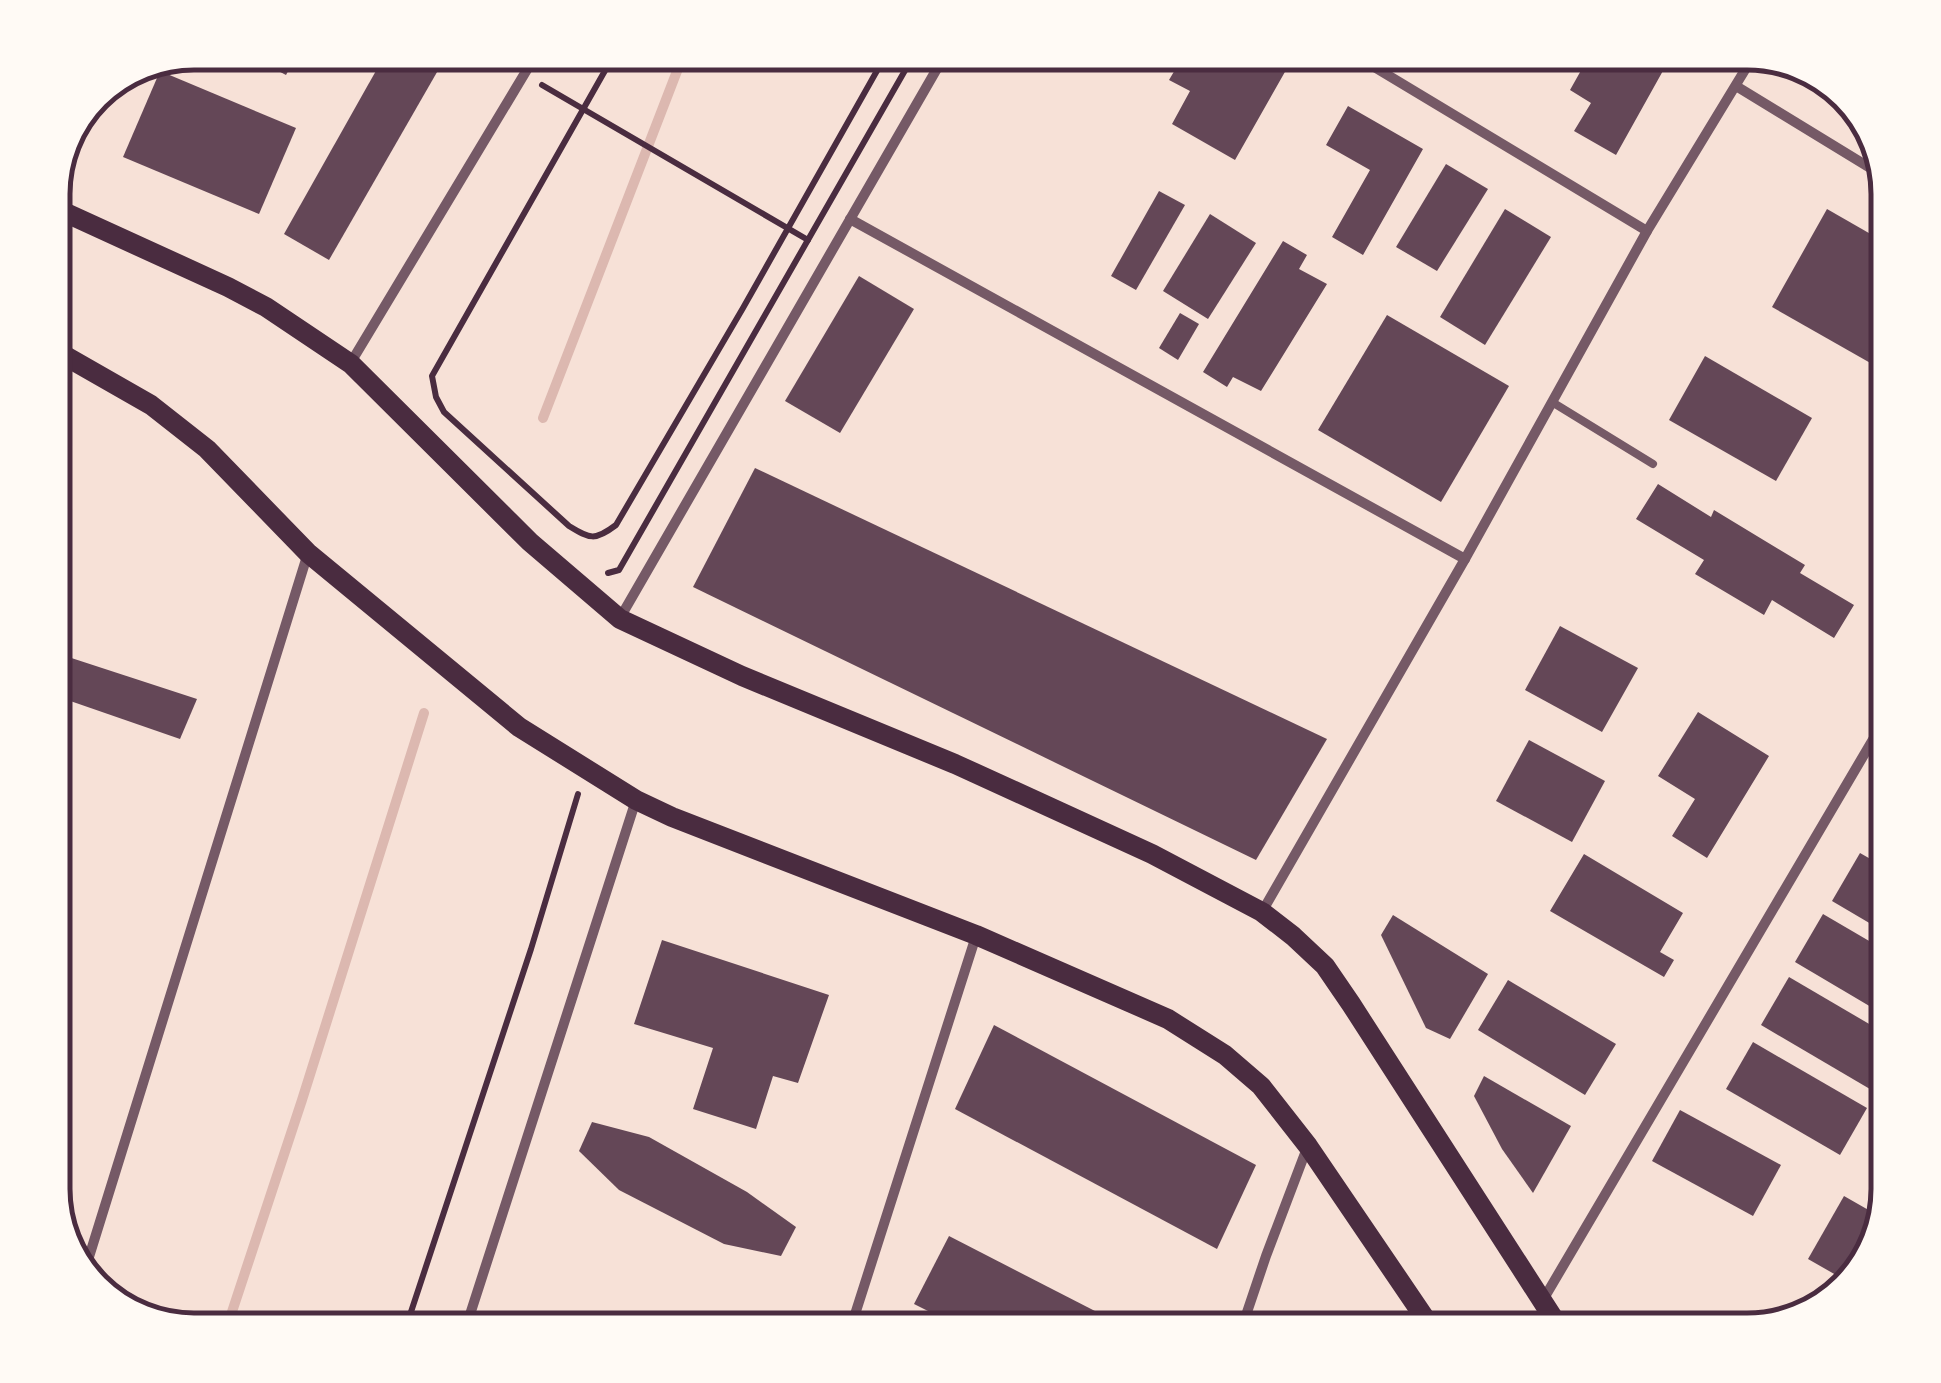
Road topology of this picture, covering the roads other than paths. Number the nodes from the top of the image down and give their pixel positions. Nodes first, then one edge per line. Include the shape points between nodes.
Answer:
1 (526, 70) edge
2 (936, 70) edge
3 (1380, 70) edge
4 (1745, 70) edge
5 (1736, 86) junction
6 (1868, 167) edge
7 (70, 215) edge
8 (850, 220) junction
9 (1646, 231) junction
10 (70, 359) edge
11 (350, 364) junction
12 (1552, 402) junction
13 (1653, 464) dead end
14 (308, 554) junction
15 (1466, 560) junction
16 (620, 619) junction
17 (1871, 743) edge
18 (636, 800) junction
19 (1262, 912) junction
20 (976, 936) junction
21 (1308, 1146) junction
22 (90, 1255) edge
23 (1542, 1301) junction
24 (470, 1313) edge
25 (855, 1313) edge
26 (1247, 1313) edge
27 (1422, 1313) edge
28 (1550, 1313) edge

1 - 11 street
2 - 8 street
3 - 9 street
4 - 5 street
5 - 6 street
5 - 9 street
7 - 11 main road via 266,307
8 - 15 street
8 - 16 street
9 - 12 street
10 - 14 main road via 150,405 207,449
11 - 16 main road via 530,542
12 - 13 lane
12 - 15 street
14 - 18 main road via 519,727
14 - 22 street
15 - 19 street
16 - 19 main road via 1017,791
17 - 23 street
18 - 20 main road
18 - 24 street
19 - 23 main road via 1324,966
20 - 21 main road via 1168,1019 1225,1055 1261,1086
20 - 25 street
21 - 26 street
21 - 27 main road
23 - 28 main road

